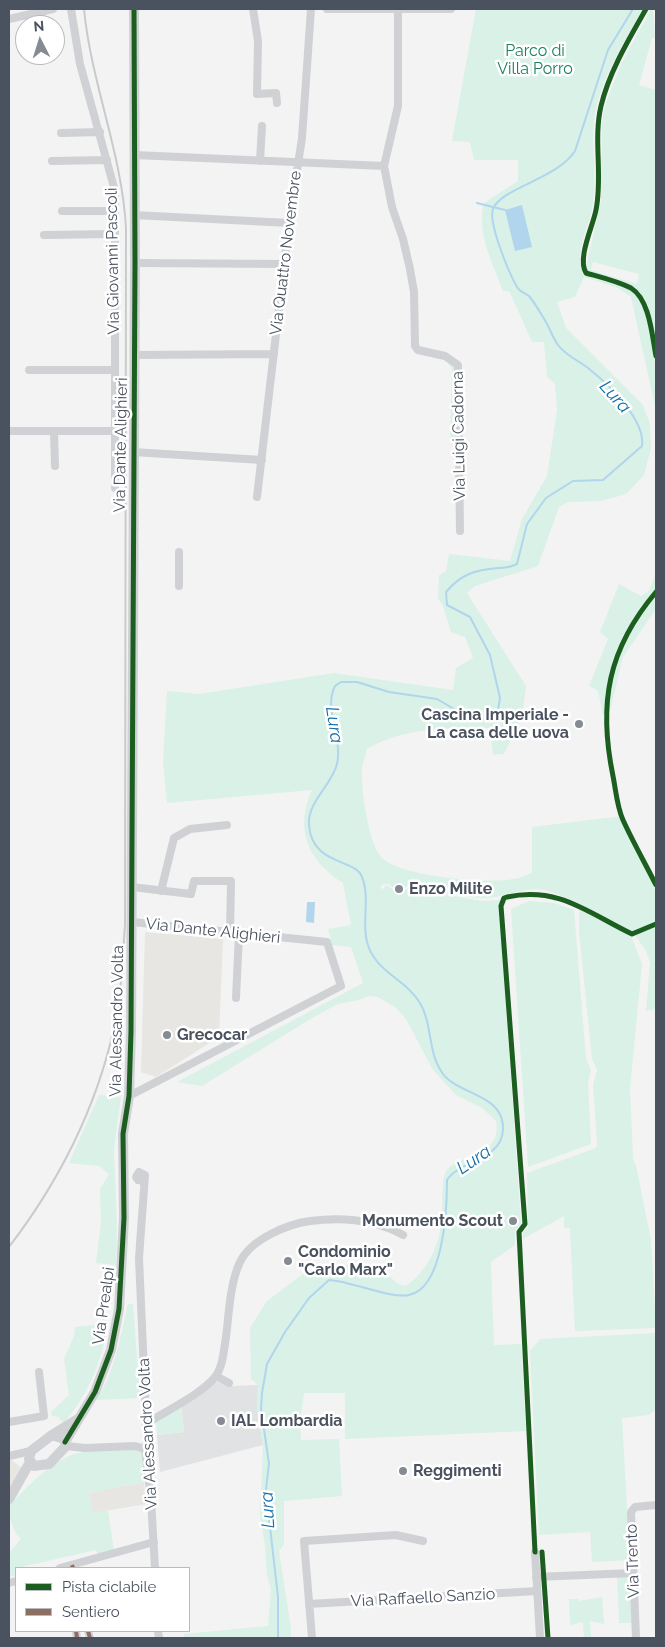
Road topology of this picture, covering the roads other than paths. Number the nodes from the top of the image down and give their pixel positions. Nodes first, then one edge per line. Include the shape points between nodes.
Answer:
1 (52, 9) edge
2 (71, 9) edge
3 (134, 9) edge
4 (253, 9) edge
5 (311, 9) edge
6 (327, 9) edge
7 (398, 9) edge
8 (452, 9) edge
9 (9, 19) edge
10 (277, 104) dead end
11 (262, 126) dead end
12 (100, 132) junction
13 (61, 133) dead end
14 (134, 155) junction
15 (107, 160) junction
16 (52, 161) dead end
17 (260, 161) junction
18 (297, 163) junction
19 (384, 166) junction
20 (62, 211) dead end
21 (115, 211) junction
22 (134, 215) junction
23 (289, 223) junction
24 (114, 234) junction
25 (44, 235) dead end
26 (135, 263) junction
27 (284, 264) junction
28 (274, 354) junction
29 (135, 355) junction
30 (29, 370) dead end
31 (115, 370) junction
32 (116, 430) junction
33 (9, 431) edge
34 (54, 431) junction
35 (133, 452) junction
36 (262, 460) junction
37 (55, 466) dead end
38 (115, 488) dead end
39 (257, 497) dead end
40 (460, 530) dead end
41 (179, 552) dead end
42 (179, 586) dead end
43 (227, 825) dead end
44 (132, 884) junction
45 (161, 890) junction
46 (132, 922) junction
47 (230, 933) junction
48 (239, 934) junction
49 (236, 998) dead end
50 (129, 1096) junction
51 (122, 1162) joint
52 (144, 1181) dead end
53 (402, 1235) dead end
54 (39, 1372) dead end
55 (216, 1376) junction
56 (229, 1383) dead end
57 (81, 1417) junction
58 (9, 1422) edge
59 (146, 1424) junction
60 (52, 1435) junction
61 (66, 1444) junction
62 (85, 1448) junction
63 (145, 1449) junction
64 (9, 1456) edge
65 (59, 1456) junction
66 (30, 1457) junction
67 (43, 1466) junction
68 (12, 1495) edge
69 (656, 1505) edge
70 (423, 1541) dead end
71 (154, 1542) junction
72 (535, 1552) dead end
73 (72, 1567) edge
74 (155, 1567) edge
75 (633, 1573) junction
76 (536, 1578) junction
77 (537, 1592) junction
78 (309, 1604) junction
79 (312, 1638) edge
80 (540, 1638) edge
81 (636, 1638) edge

1 - 9 street
2 - 12 street, Via Giovanni Pascoli via 80,64
3 - 14 street, Via Dante Alighieri
4 - 10 street via 258,41 257,94 276,93
5 - 18 street, Via Quattro Novembre via 302,138
6 - 7 street
7 - 8 street
7 - 19 street via 398,106
11 - 17 street
12 - 13 street
12 - 15 street, Via Giovanni Pascoli
14 - 17 street
14 - 22 street, Via Dante Alighieri
15 - 16 street
15 - 21 street, Via Giovanni Pascoli via 115,191
17 - 18 street
18 - 19 street
18 - 23 street, Via Quattro Novembre
19 - 40 street, Via Luigi Cadorna via 414,292 415,346 418,350 446,356 458,364
20 - 21 street
21 - 24 street, Via Giovanni Pascoli
22 - 23 street
22 - 26 street, Via Dante Alighieri
23 - 27 street, Via Quattro Novembre
24 - 25 street
24 - 31 street, Via Giovanni Pascoli
26 - 27 street
26 - 29 street, Via Dante Alighieri
27 - 28 street, Via Quattro Novembre
28 - 29 street
28 - 36 street, Via Quattro Novembre
29 - 35 street, Via Dante Alighieri
30 - 31 street
31 - 32 street, Via Giovanni Pascoli
32 - 34 street
32 - 38 street, Via Giovanni Pascoli
33 - 34 street
34 - 37 street
35 - 36 street
35 - 44 street, Via Dante Alighieri
36 - 39 street, Via Quattro Novembre
41 - 42 street
43 - 45 street via 190,830 174,838
44 - 45 street
44 - 46 street, Via Alessandro Volta
45 - 47 street via 191,894 194,881 231,881
46 - 47 street, Via Dante Alighieri
46 - 50 street, Via Alessandro Volta
47 - 48 street, Via Dante Alighieri
48 - 49 street
48 - 50 street, Via Dante Alighieri via 327,942 341,986
50 - 51 street, Via Alessandro Volta
51 - 57 street, Via Prealpi via 124,1218 119,1309 111,1350 95,1392
52 - 59 street, Via Alessandro Volta via 139,1258
53 - 55 street via 388,1227 357,1219 326,1219 290,1224 259,1242 239,1264
54 - 58 street via 44,1416
55 - 56 street
55 - 59 street
57 - 60 street, Via Prealpi
57 - 61 street, Via Prealpi
59 - 63 street, Via Alessandro Volta
60 - 61 street via 60,1436
60 - 66 street, Via Prealpi
61 - 62 street
61 - 65 street, Via Prealpi
62 - 63 street via 135,1446
62 - 65 street
63 - 71 street, Via Alessandro Volta
64 - 66 street
65 - 67 street
66 - 67 street via 34,1466
66 - 68 street
67 - 68 street
69 - 75 street, Via Trento via 632,1510
70 - 78 street via 396,1535 304,1541
71 - 73 street
71 - 74 street, Via Alessandro Volta
72 - 76 street
75 - 76 street
75 - 81 street, Via Trento
76 - 77 street
77 - 78 street, Via Raffaello Sanzio
77 - 80 street
78 - 79 street

